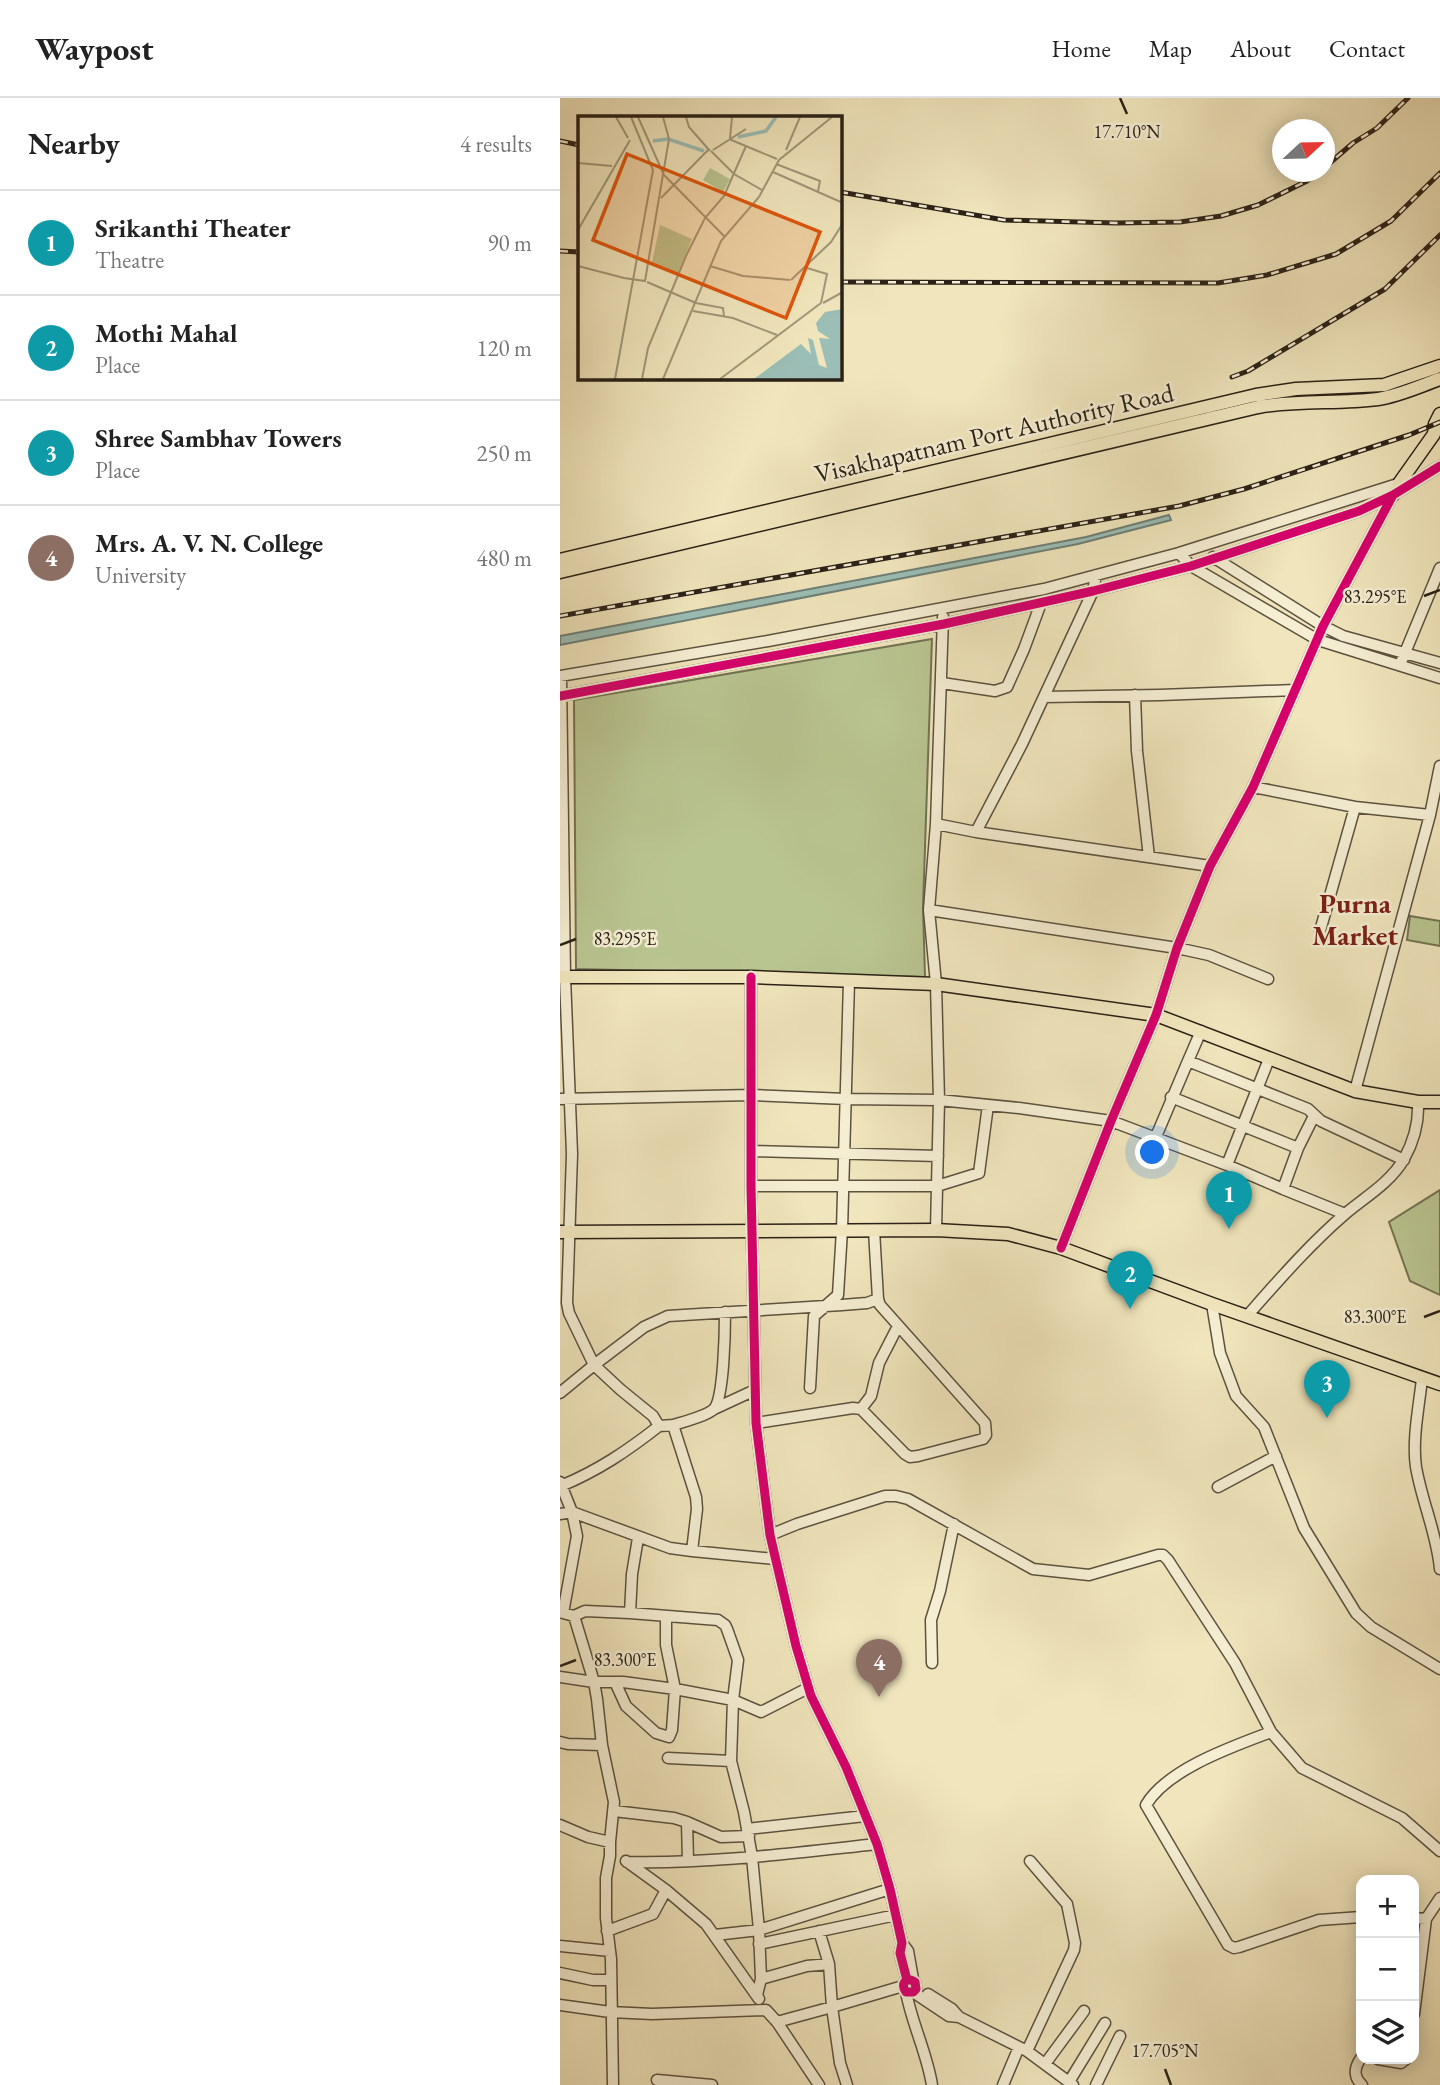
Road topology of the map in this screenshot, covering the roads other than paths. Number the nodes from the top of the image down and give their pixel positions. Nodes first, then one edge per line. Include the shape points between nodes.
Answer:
1 (1440, 366) edge
2 (1440, 379) edge
3 (1440, 414) edge
4 (1437, 433) edge
5 (1440, 466) edge
6 (1400, 482) junction
7 (1414, 482) junction
8 (1393, 495) junction
9 (1201, 546) junction
10 (1179, 553) junction
11 (1214, 559) junction
12 (560, 560) edge
13 (1191, 566) junction
14 (1440, 568) edge
15 (560, 572) edge
16 (1096, 575) junction
17 (1093, 591) junction
18 (1041, 603) junction
19 (942, 608) junction
20 (944, 624) junction
21 (1323, 626) junction
22 (1318, 640) junction
23 (1405, 653) junction
24 (1440, 663) edge
25 (1400, 666) junction
26 (560, 676) edge
27 (1440, 677) edge
28 (942, 683) junction
29 (1295, 690) junction
30 (1135, 695) junction
31 (561, 696) edge
32 (1044, 696) junction
33 (1440, 766) edge
34 (1253, 787) junction
35 (1355, 807) junction
36 (1430, 815) junction
37 (936, 824) junction
38 (976, 832) junction
39 (1149, 857) junction
40 (1210, 866) junction
41 (929, 910) junction
42 (1321, 932) dead end
43 (1177, 948) junction
44 (563, 977) edge
45 (751, 977) junction
46 (1268, 979) dead end
47 (849, 981) junction
48 (936, 984) junction
49 (1156, 1015) junction
50 (563, 1028) edge
51 (1201, 1031) junction
52 (1269, 1059) junction
53 (1188, 1060) junction
54 (1256, 1089) junction
55 (1355, 1091) junction
56 (752, 1095) junction
57 (1171, 1097) junction
58 (564, 1099) edge
59 (846, 1099) junction
60 (939, 1100) junction
61 (1418, 1102) junction
62 (1440, 1102) edge
63 (988, 1105) junction
64 (1314, 1116) junction
65 (1111, 1121) junction
66 (1243, 1126) junction
67 (1155, 1139) junction
68 (1298, 1148) junction
69 (752, 1151) junction
70 (566, 1154) edge
71 (844, 1154) junction
72 (938, 1156) junction
73 (1404, 1160) junction
74 (1227, 1166) junction
75 (751, 1186) junction
76 (843, 1186) junction
77 (937, 1186) junction
78 (1283, 1189) junction
79 (1345, 1214) junction
80 (842, 1230) junction
81 (874, 1230) junction
82 (936, 1230) junction
83 (752, 1231) junction
84 (565, 1232) edge
85 (1061, 1248) junction
86 (877, 1299) junction
87 (1212, 1304) junction
88 (826, 1306) junction
89 (754, 1310) junction
90 (725, 1312) junction
91 (569, 1313) junction
92 (1247, 1316) junction
93 (560, 1322) edge
94 (898, 1326) junction
95 (594, 1365) junction
96 (1422, 1378) junction
97 (1440, 1384) edge
98 (810, 1388) dead end
99 (755, 1390) junction
100 (560, 1393) edge
101 (714, 1409) junction
102 (860, 1409) junction
103 (756, 1423) junction
104 (673, 1425) junction
105 (659, 1426) junction
106 (1276, 1456) junction
107 (561, 1484) edge
108 (1218, 1487) dead end
109 (566, 1513) edge
110 (954, 1524) junction
111 (770, 1535) junction
112 (638, 1538) junction
113 (692, 1551) junction
114 (775, 1559) junction
115 (1440, 1569) edge
116 (630, 1613) junction
117 (564, 1616) edge
118 (666, 1616) junction
119 (932, 1663) dead end
120 (1440, 1669) edge
121 (560, 1677) edge
122 (594, 1682) junction
123 (615, 1682) junction
124 (808, 1688) junction
125 (675, 1689) junction
126 (733, 1700) junction
127 (1271, 1732) junction
128 (560, 1742) edge
129 (602, 1745) junction
130 (668, 1758) dead end
131 (731, 1760) junction
132 (614, 1811) junction
133 (865, 1816) junction
134 (687, 1822) junction
135 (560, 1825) edge
136 (748, 1833) junction
137 (610, 1842) junction
138 (877, 1844) junction
139 (1440, 1852) edge
140 (610, 1856) junction
141 (752, 1857) junction
142 (688, 1861) junction
143 (1030, 1861) dead end
144 (627, 1862) junction
145 (890, 1889) junction
146 (666, 1890) junction
147 (1440, 1898) edge
148 (895, 1915) junction
149 (1356, 1917) edge
150 (1419, 1918) edge
151 (1426, 1919) junction
152 (759, 1930) junction
153 (607, 1931) junction
154 (819, 1931) junction
155 (715, 1934) junction
156 (759, 1944) junction
157 (560, 1946) edge
158 (610, 1951) junction
159 (829, 1964) junction
160 (560, 1973) edge
161 (761, 1979) junction
162 (610, 1980) junction
163 (910, 1986) junction
164 (757, 1995) junction
165 (1416, 2001) edge
166 (560, 2005) edge
167 (832, 2007) junction
168 (766, 2010) junction
169 (1084, 2011) dead end
170 (610, 2012) junction
171 (776, 2022) junction
172 (1105, 2023) dead end
173 (1119, 2036) dead end
174 (1023, 2049) junction
175 (1045, 2064) junction
176 (1358, 2064) edge
177 (657, 2080) dead end
178 (1071, 2084) edge
179 (612, 2085) edge
180 (712, 2085) edge
181 (818, 2085) edge
182 (847, 2085) edge
183 (932, 2085) edge
184 (1003, 2085) edge
185 (1096, 2085) edge
186 (1362, 2085) edge

1 - 12 main road, Visakhapatnam Port Authority Road via 1384,385 1256,395
2 - 15 main road, Visakhapatnam Port Authority Road via 1377,399 1245,410
3 - 4 main road
4 - 6 main road
5 - 7 street
6 - 7 street
6 - 8 main road
6 - 9 street
7 - 8 street
8 - 11 street via 1359,511
8 - 21 street
9 - 10 street
9 - 11 street
10 - 13 street
10 - 16 street
11 - 13 street
11 - 21 street
13 - 17 street
13 - 22 street
14 - 23 street
16 - 17 street
16 - 19 street
17 - 18 street
17 - 32 street
18 - 20 street
18 - 28 street via 1007,687 995,691
19 - 20 street
19 - 26 street
20 - 28 street
20 - 31 street
21 - 22 street
21 - 23 street
22 - 25 street
22 - 29 street
23 - 24 street
23 - 25 street
25 - 27 street
26 - 31 street
28 - 37 street
29 - 30 street
29 - 34 street
30 - 32 street
30 - 39 street
31 - 44 street
32 - 38 street
33 - 36 street
34 - 35 street
34 - 40 street
35 - 36 street
35 - 42 street
36 - 55 street
37 - 38 street
37 - 41 street
38 - 39 street
39 - 40 street
40 - 43 street
41 - 43 street
41 - 48 street
43 - 46 street via 1209,955
43 - 49 street
44 - 45 main road
44 - 50 street
45 - 47 main road
45 - 56 street
47 - 48 main road
47 - 59 street
48 - 49 main road
48 - 60 street
49 - 51 main road
49 - 65 street
50 - 58 street
51 - 52 main road
51 - 53 street
52 - 54 street
52 - 55 main road
53 - 54 street
53 - 57 street
54 - 64 street via 1308,1109
54 - 66 street
55 - 61 main road
56 - 58 street
56 - 59 street
56 - 69 street
57 - 66 street
57 - 67 street
58 - 70 street
59 - 60 street
59 - 71 street
60 - 63 street
60 - 72 street
61 - 62 main road
61 - 73 street via 1415,1134
63 - 65 street
63 - 77 street via 979,1173
64 - 68 street
64 - 73 street
65 - 67 street
65 - 85 street
66 - 68 street
66 - 74 street
67 - 74 street
68 - 78 street
69 - 71 street
69 - 75 street
70 - 84 street
71 - 72 street
71 - 76 street
72 - 77 street
73 - 79 street via 1384,1184
74 - 78 street
75 - 76 street
75 - 83 street
76 - 77 street
76 - 80 street
77 - 82 street
78 - 79 street
79 - 92 street
80 - 81 main road
80 - 83 main road
80 - 88 street via 838,1295
81 - 82 main road
81 - 86 street
82 - 85 main road via 1008,1234
83 - 84 main road
83 - 89 street
84 - 91 street
85 - 87 main road
86 - 88 street
86 - 94 street
87 - 92 main road
87 - 106 street via 1220,1353 1236,1396 1264,1427
88 - 89 street
88 - 98 street via 814,1315
89 - 90 street
89 - 99 street
90 - 95 street via 660,1318
90 - 101 street via 725,1354
91 - 93 street
91 - 95 street
92 - 96 main road
94 - 102 street via 879,1363 871,1396
94 - 102 street via 985,1423 986,1434 910,1457
95 - 100 street
95 - 105 street
96 - 97 main road
96 - 115 street via 1416,1465
99 - 101 street
99 - 103 street
101 - 104 street
102 - 103 street
103 - 111 street
104 - 105 street
104 - 113 street via 696,1497
105 - 107 street via 586,1476
106 - 108 street
106 - 120 street via 1304,1528 1356,1614
107 - 109 street
109 - 112 street
109 - 117 street via 577,1536
110 - 111 street via 908,1499 885,1496
110 - 119 street via 931,1620
110 - 127 street via 1033,1569 1089,1575 1163,1555 1235,1662
111 - 114 street
112 - 113 street
112 - 116 street
113 - 114 street
114 - 124 street
116 - 117 street via 585,1611
116 - 118 street
117 - 122 street
118 - 125 street via 666,1645
118 - 126 street via 718,1620 725,1625 738,1661
121 - 122 street
122 - 123 street
122 - 129 street
123 - 125 street
123 - 125 street via 626,1706 656,1733 669,1737
124 - 126 street via 761,1712
124 - 133 street
125 - 126 street
126 - 131 street
127 - 139 street via 1302,1768 1402,1818
127 - 149 street via 1175,1776 1146,1805 1228,1945 1239,1947 1319,1920
128 - 129 street
129 - 132 street
130 - 131 street
131 - 136 street
132 - 134 street
132 - 137 street
133 - 136 street
133 - 138 street
134 - 136 street via 721,1837
134 - 142 street
135 - 137 street
136 - 141 street
137 - 140 street
138 - 141 street
138 - 145 street
140 - 144 street
140 - 153 street
141 - 142 street
141 - 152 street
142 - 144 street
143 - 174 street via 1067,1905 1075,1943
144 - 146 street
145 - 148 street
145 - 152 street
146 - 153 street via 653,1914
146 - 155 street
147 - 151 street
148 - 154 street
148 - 163 street
150 - 151 street
151 - 165 street
152 - 155 street
152 - 156 street
153 - 158 street
154 - 156 street
154 - 159 street
155 - 164 street
156 - 161 street
157 - 158 street
158 - 162 street
159 - 161 street
159 - 167 street
160 - 162 street
161 - 164 street
162 - 170 street
163 - 167 street
163 - 174 street via 949,2016
163 - 183 street via 911,2018 929,2063
164 - 168 street
166 - 170 street
167 - 171 street
167 - 182 street
168 - 170 street
168 - 171 street
169 - 175 street
170 - 179 street
171 - 181 street
172 - 178 street
173 - 185 street
174 - 175 street
174 - 184 street
175 - 178 street
176 - 186 street via 1354,2073
177 - 180 street

